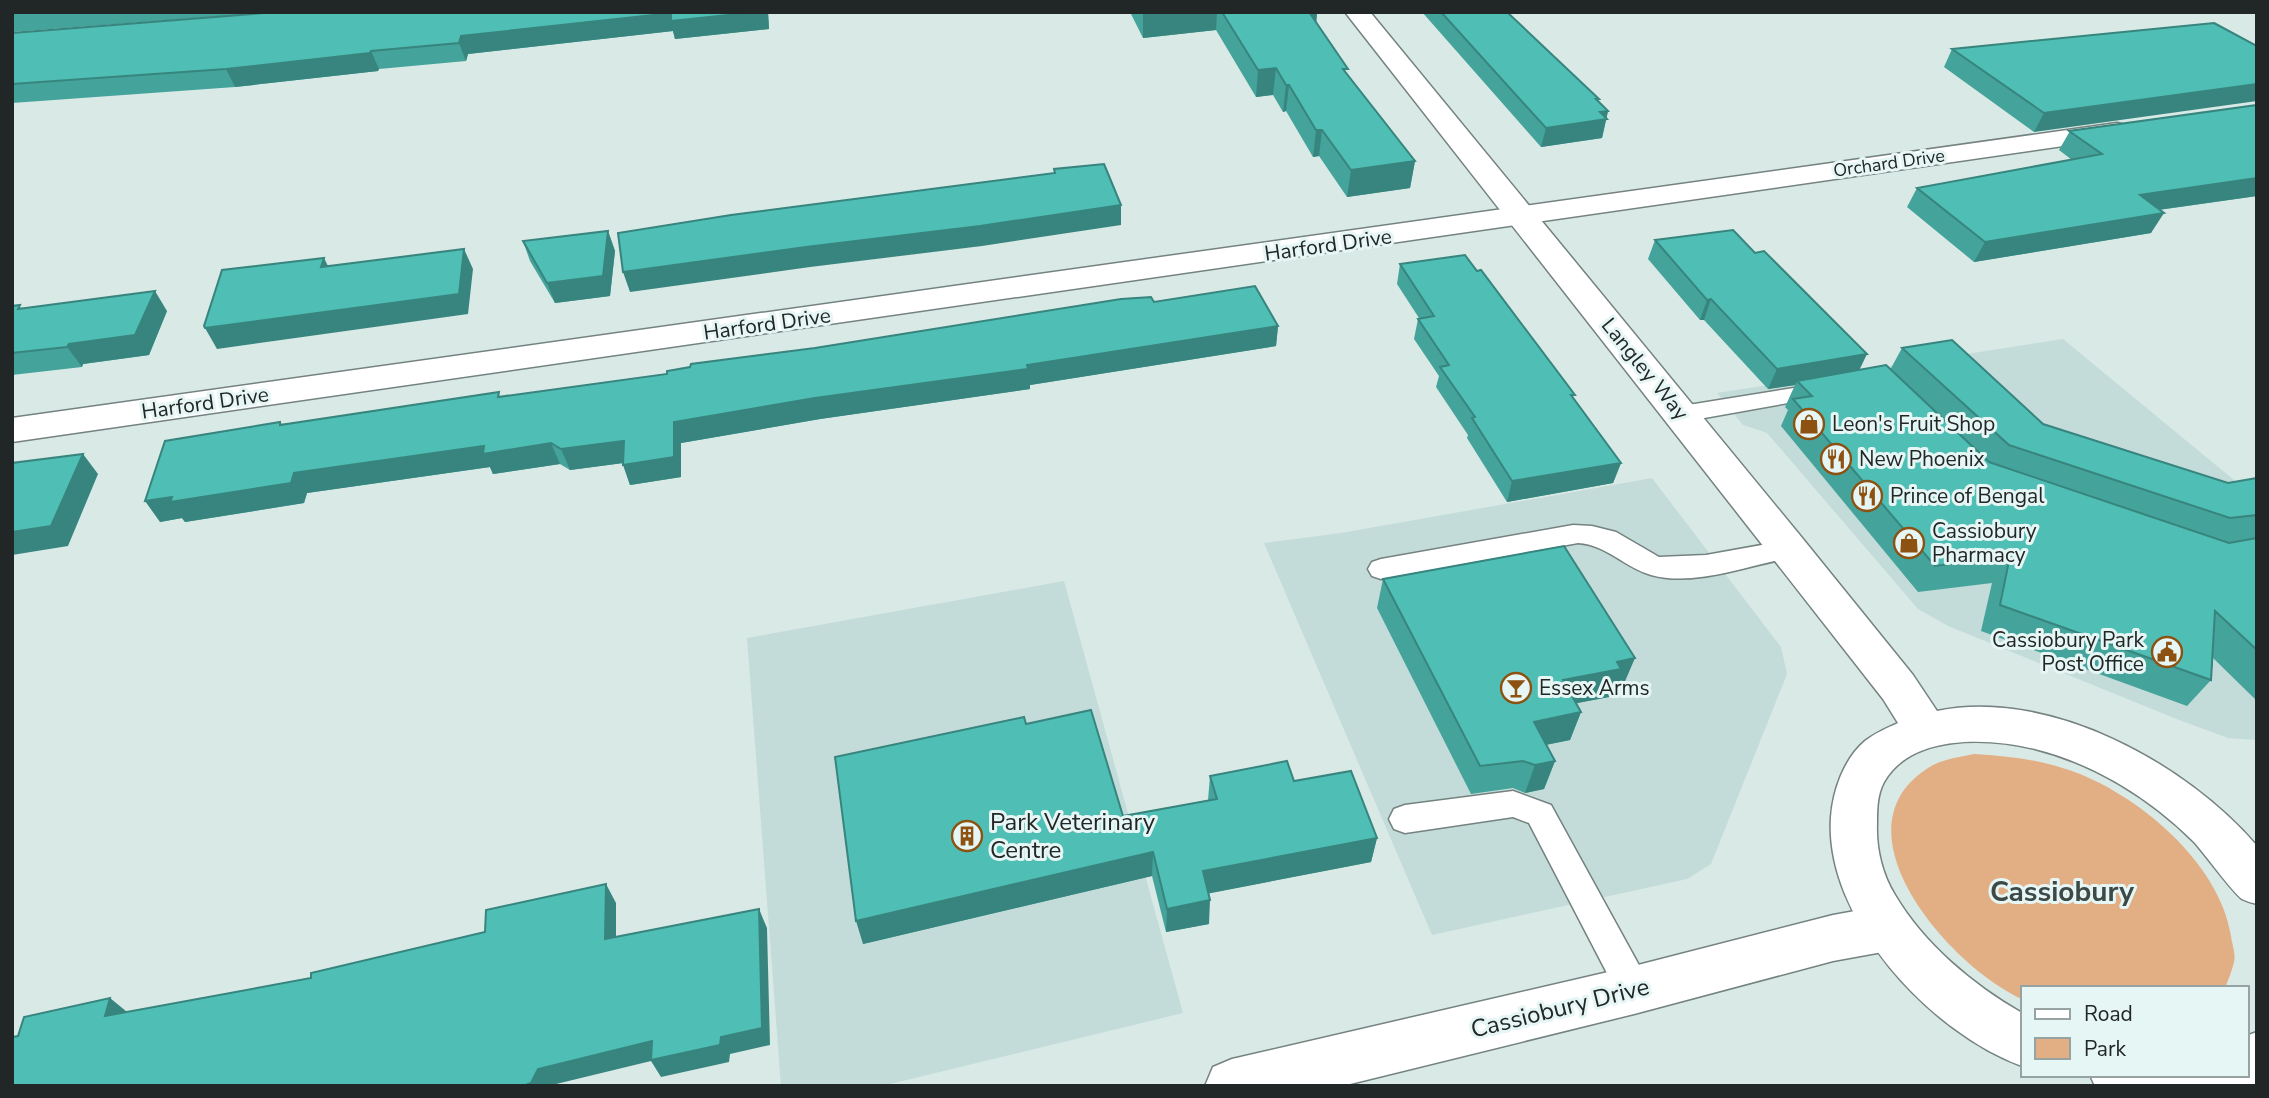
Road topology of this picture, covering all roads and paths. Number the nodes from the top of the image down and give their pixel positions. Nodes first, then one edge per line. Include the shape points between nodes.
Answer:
1 (1357, 12) edge
2 (2146, 127) edge
3 (1521, 217) junction
4 (1852, 385) edge
5 (1682, 414) junction
6 (12, 430) edge
7 (1789, 549) junction
8 (1381, 569) dead end
9 (1926, 730) junction
10 (1405, 819) dead end
11 (2242, 840) edge
12 (2257, 883) edge
13 (1888, 928) junction
14 (1634, 990) junction
15 (2021, 1040) edge
16 (2124, 1077) edge
17 (2203, 1077) edge
18 (1232, 1086) edge

1 - 3 street, Langley Way
2 - 3 street, Orchard Drive
3 - 5 street, Langley Way
3 - 6 street, Harford Drive
4 - 5 lane
5 - 7 street, Langley Way
7 - 8 lane via 1658,567 1611,541 1573,534
7 - 9 street, Langley Way via 1898,687
9 - 11 street via 1981,724 2043,733 2108,757
9 - 13 street via 1886,749 1860,781 1850,824 1860,874
10 - 14 lane via 1513,804 1540,814
11 - 12 street
13 - 14 street, Cassiobury Drive
13 - 15 street via 1935,982 1996,1028
14 - 18 street, Cassiobury Drive
16 - 17 street via 2139,1081

